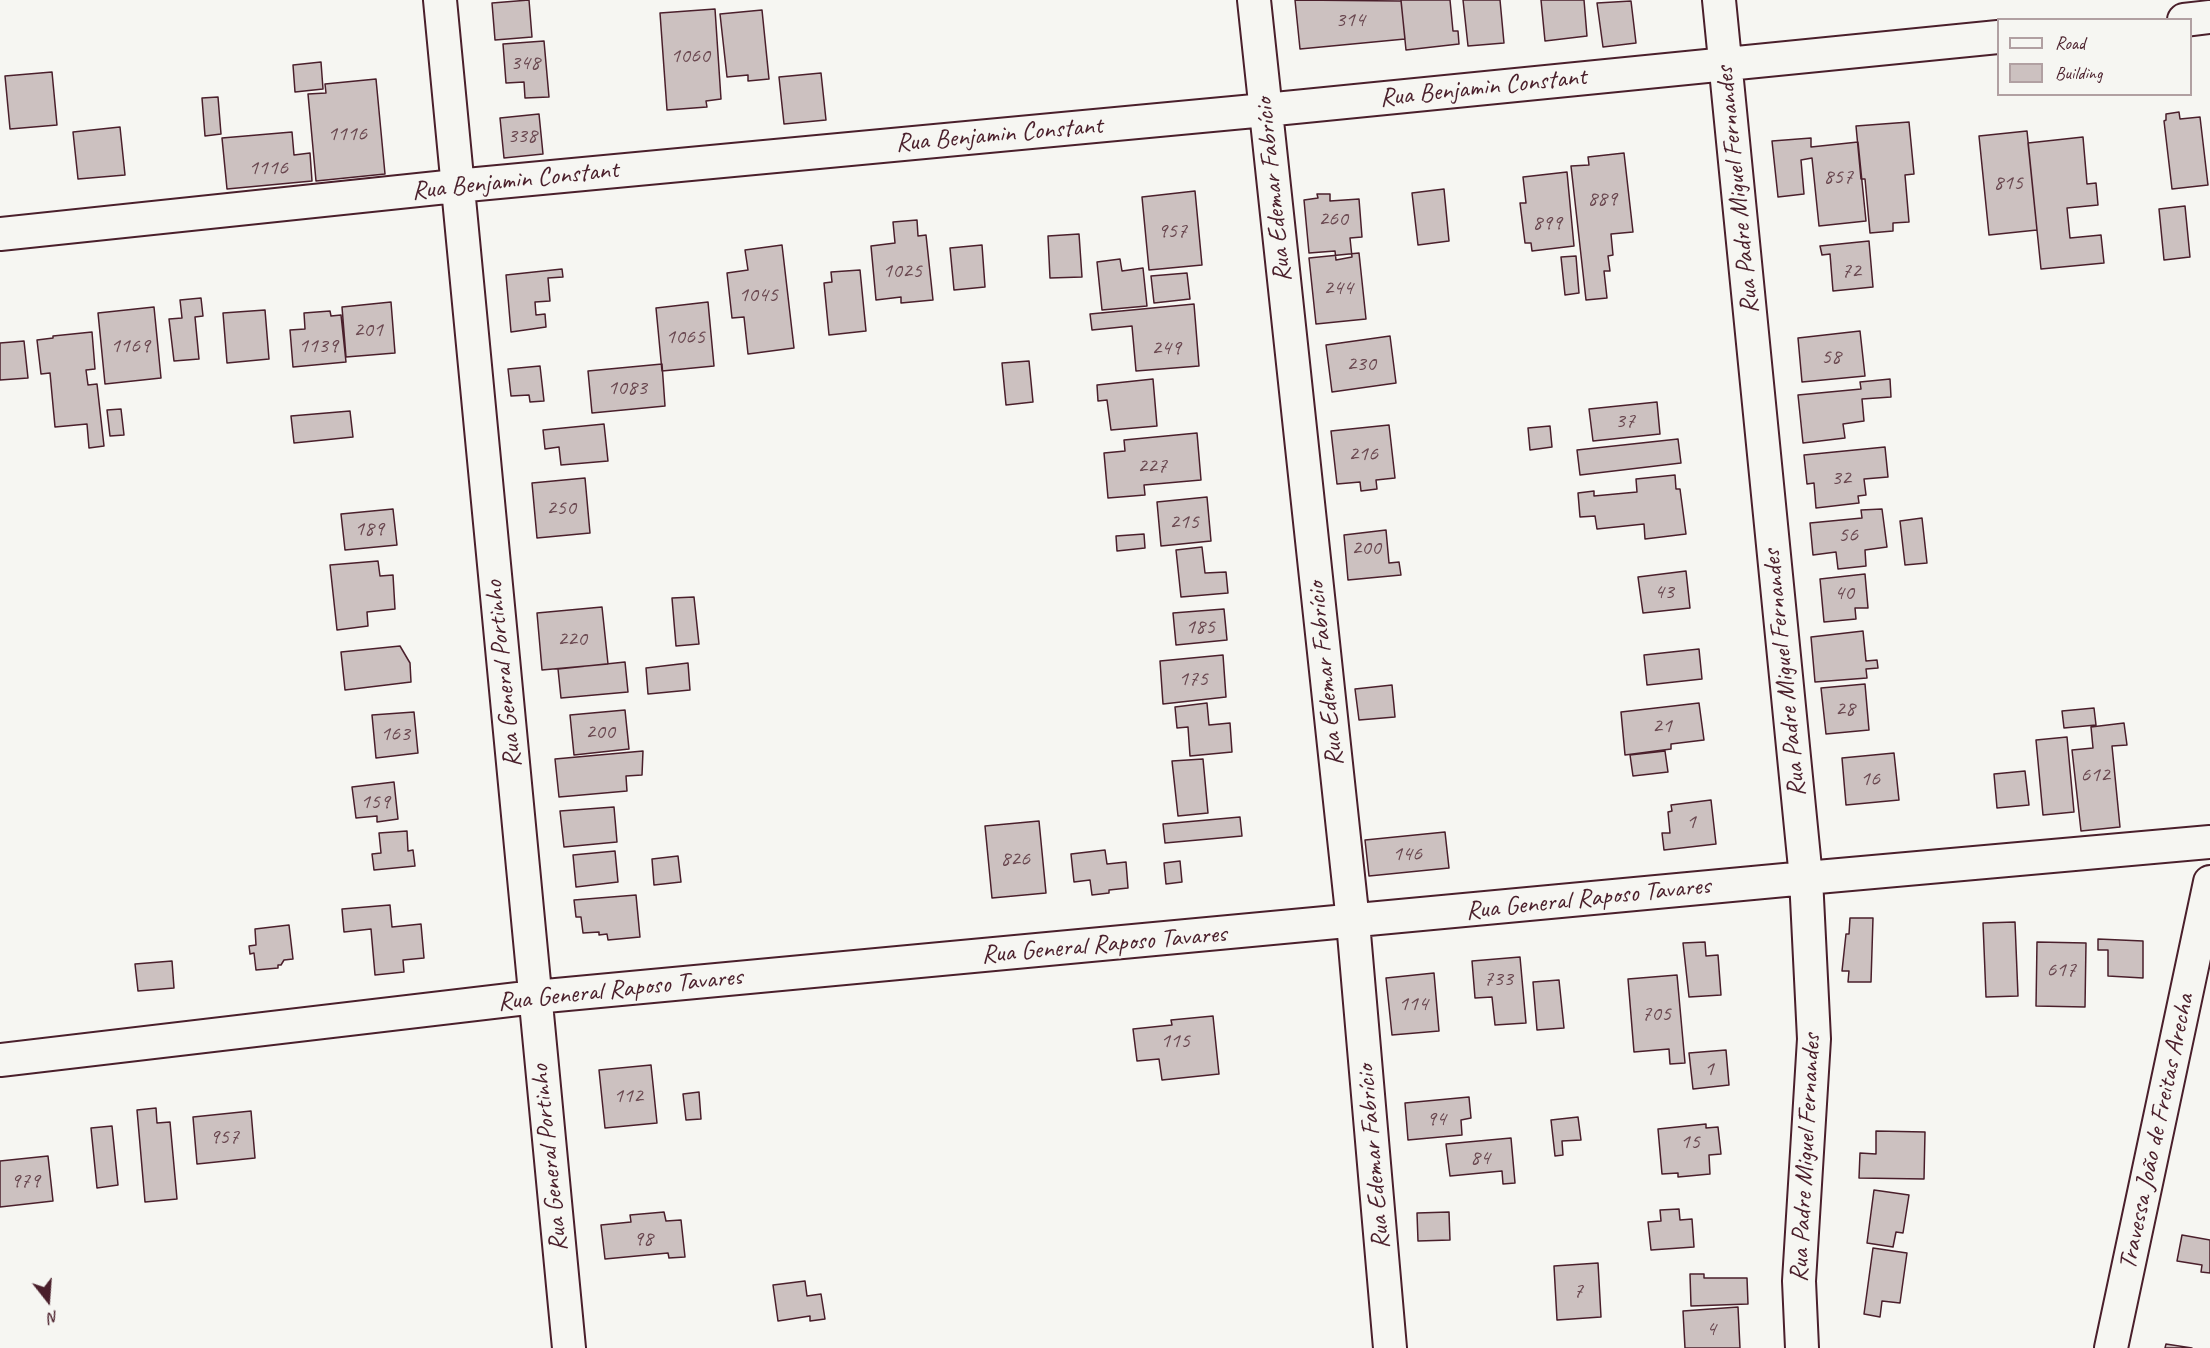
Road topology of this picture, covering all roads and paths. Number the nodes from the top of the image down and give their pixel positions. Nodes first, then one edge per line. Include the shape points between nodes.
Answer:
1 (440, 0) edge
2 (1254, 0) edge
3 (1719, 0) edge
4 (2210, 17) edge
5 (2192, 19) edge
6 (1997, 37) edge
7 (1725, 63) junction
8 (1265, 110) junction
9 (456, 186) junction
10 (0, 234) edge
11 (2210, 842) edge
12 (1806, 878) junction
13 (2210, 882) edge
14 (1353, 922) junction
15 (535, 997) junction
16 (0, 1060) edge
17 (569, 1348) edge
18 (1390, 1348) edge
19 (1802, 1348) edge
20 (2111, 1348) edge

1 - 9 street, Rua General Portinho
2 - 8 street, Rua Edemar Fabrício
3 - 7 street, Rua Padre Miguel Fernandes
4 - 5 street
6 - 7 street, Rua Benjamin Constant
7 - 8 street, Rua Benjamin Constant
7 - 12 street, Rua Padre Miguel Fernandes
8 - 9 street, Rua Benjamin Constant
8 - 14 street, Rua Edemar Fabrício
9 - 10 street, Rua Benjamin Constant
9 - 15 street, Rua General Portinho
11 - 12 street, Rua General Raposo Tavares
12 - 14 street, Rua General Raposo Tavares
12 - 19 street, Rua Padre Miguel Fernandes via 1814,1039 1799,1281
13 - 20 street, Travessa João de Freitas Arecha
14 - 15 street, Rua General Raposo Tavares
14 - 18 street, Rua Edemar Fabrício
15 - 16 street, Rua General Raposo Tavares
15 - 17 street, Rua General Portinho

